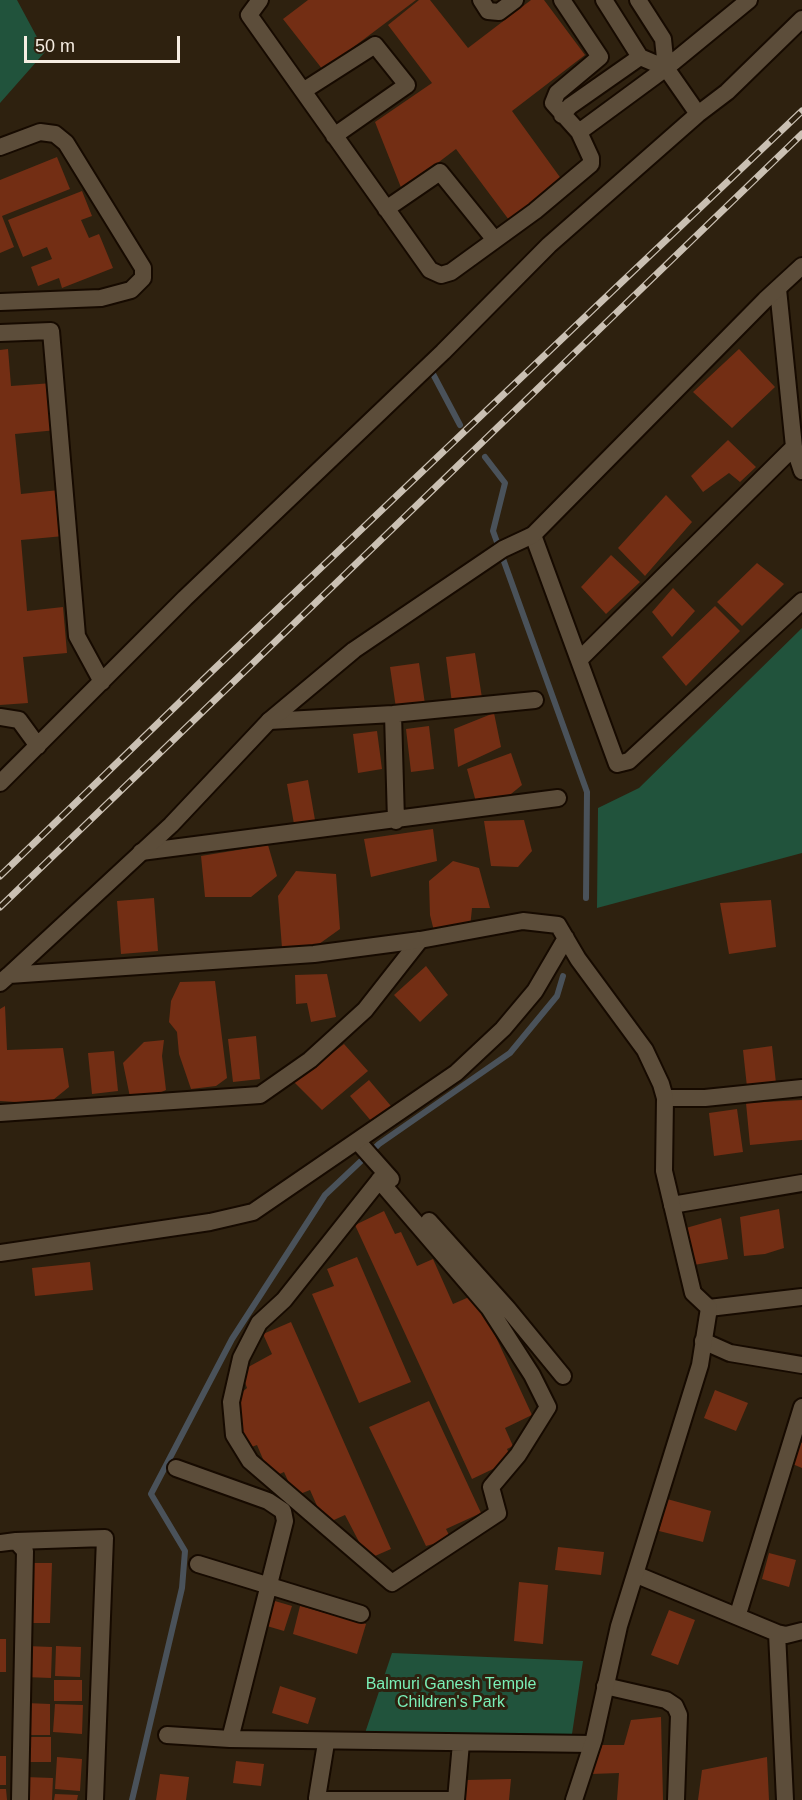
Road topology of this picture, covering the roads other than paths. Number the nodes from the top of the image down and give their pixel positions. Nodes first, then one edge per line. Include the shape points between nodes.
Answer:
1 (260, 0) edge
2 (481, 0) edge
3 (515, 0) edge
4 (562, 0) edge
5 (604, 0) edge
6 (638, 0) edge
7 (739, 3) edge
8 (802, 19) edge
9 (640, 57) junction
10 (666, 68) junction
11 (303, 91) junction
12 (698, 114) junction
13 (562, 115) junction
14 (579, 132) junction
15 (334, 136) junction
16 (0, 147) edge
17 (386, 209) junction
18 (495, 240) junction
19 (802, 268) edge
20 (778, 289) junction
21 (0, 302) edge
22 (0, 333) edge
23 (794, 447) junction
24 (802, 471) edge
25 (533, 535) junction
26 (802, 601) edge
27 (579, 660) junction
28 (102, 682) junction
29 (535, 700) dead end
30 (393, 714) junction
31 (0, 717) edge
32 (269, 721) junction
33 (38, 746) junction
34 (0, 783) edge
35 (558, 798) dead end
36 (396, 821) junction
37 (141, 852) junction
38 (566, 938) junction
39 (420, 940) junction
40 (5, 979) edge
41 (802, 1088) edge
42 (665, 1098) junction
43 (0, 1113) edge
44 (363, 1148) junction
45 (382, 1176) junction
46 (802, 1182) edge
47 (672, 1205) junction
48 (0, 1253) edge
49 (802, 1297) edge
50 (709, 1308) junction
51 (502, 1313) junction
52 (703, 1341) junction
53 (802, 1365) edge
54 (563, 1376) dead end
55 (802, 1407) edge
56 (176, 1468) dead end
57 (8, 1542) edge
58 (198, 1564) dead end
59 (637, 1575) junction
60 (269, 1588) junction
61 (361, 1614) dead end
62 (738, 1614) junction
63 (802, 1631) edge
64 (777, 1633) junction
65 (604, 1686) junction
66 (167, 1735) dead end
67 (230, 1740) junction
68 (326, 1743) junction
69 (461, 1743) junction
70 (592, 1744) junction
71 (317, 1799) edge
72 (20, 1800) edge
73 (95, 1800) edge
74 (456, 1800) edge
75 (574, 1800) edge
76 (676, 1800) edge
77 (785, 1800) edge

1 - 11 street via 249,15
2 - 3 street via 488,11 499,12
4 - 13 street via 600,57 557,93 554,103
5 - 9 street
6 - 10 street via 663,39
7 - 10 street
8 - 12 street via 727,92
9 - 10 street
9 - 13 street
10 - 12 street
10 - 14 street
11 - 15 street
11 - 15 street via 375,45 407,85
12 - 28 street via 549,245
13 - 14 street
14 - 18 street via 591,164
15 - 17 street
16 - 21 street via 40,132 55,134 66,143 143,268 143,278 131,290 101,298
17 - 18 street via 430,270 441,275
17 - 18 street via 440,172
19 - 20 street
20 - 23 street
20 - 25 street
22 - 28 street via 51,331 77,636
23 - 24 street
23 - 27 street
25 - 27 street
25 - 32 street via 497,553 354,650
26 - 27 street via 629,761 617,764
28 - 33 street
29 - 30 street
30 - 32 street
30 - 36 street
31 - 33 street via 19,720
32 - 37 street
33 - 34 street
35 - 36 street
36 - 37 street
37 - 40 street
38 - 39 street via 558,925 523,921
38 - 42 street via 645,1050
38 - 44 street via 536,991 503,1029 456,1073
39 - 40 street via 314,954
39 - 43 street via 365,1010 310,1060 260,1095
41 - 42 street
42 - 47 street via 664,1171
44 - 45 street
44 - 48 street via 253,1212
45 - 51 street
45 - 51 street via 284,1300 259,1323 241,1358 231,1402 234,1435 250,1461 392,1583 498,1514 491,1486 518,1455 548,1407
46 - 47 street
47 - 50 street via 693,1293
49 - 50 street
50 - 52 street
51 - 54 street
52 - 53 street via 730,1353
52 - 59 street via 700,1365
55 - 62 street
56 - 60 street via 268,1501 283,1511 285,1521
57 - 72 street via 25,1551
57 - 73 street via 105,1538
58 - 60 street
59 - 62 street
59 - 65 street
60 - 61 street
60 - 67 street
62 - 64 street
63 - 64 street
64 - 77 street
65 - 70 street
65 - 76 street via 666,1700 675,1706 679,1715
66 - 67 street
67 - 68 street
68 - 69 street
68 - 71 street
69 - 70 street
69 - 74 street
70 - 75 street
71 - 74 street

